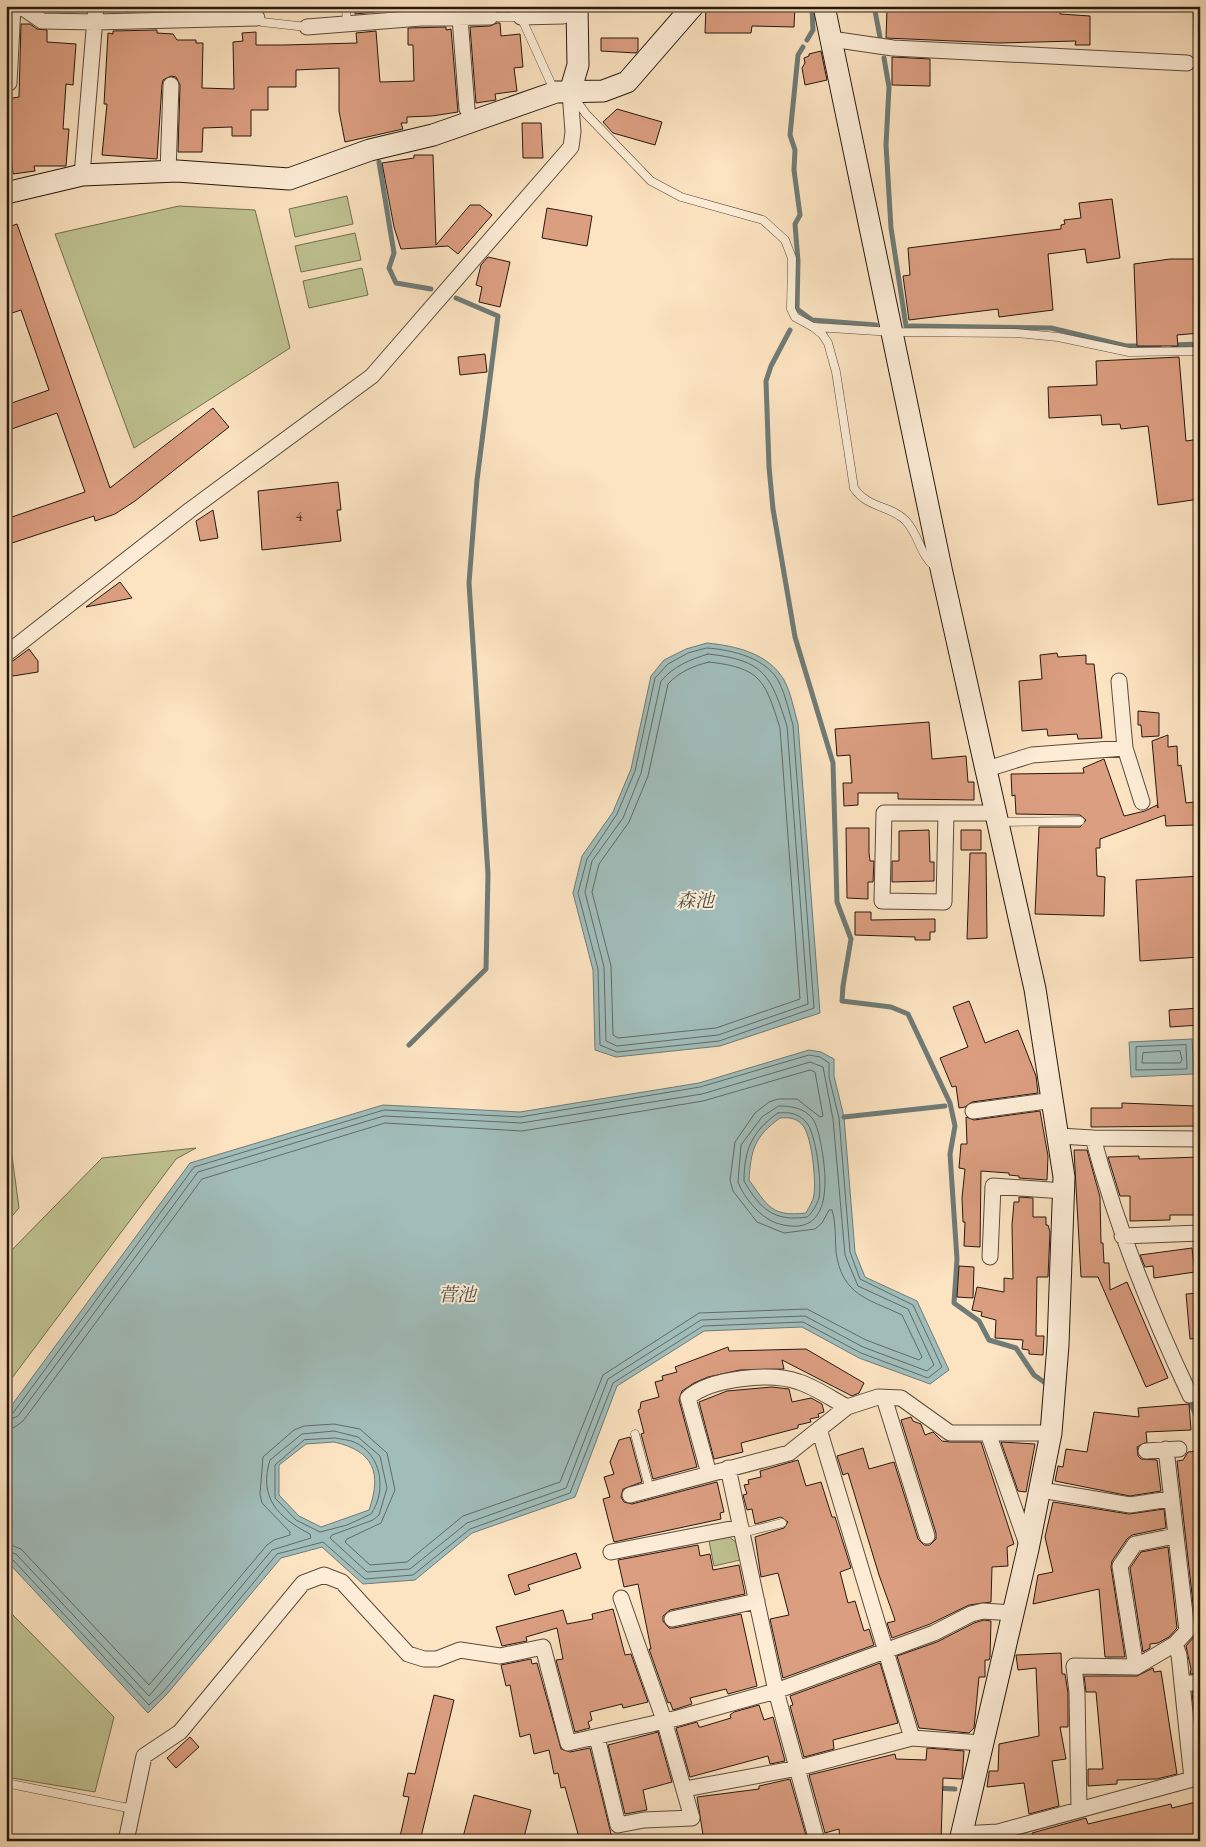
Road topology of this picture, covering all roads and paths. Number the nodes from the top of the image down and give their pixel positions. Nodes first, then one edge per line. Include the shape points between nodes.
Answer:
1 (12, 6) edge
2 (20, 6) edge
3 (96, 6) edge
4 (346, 6) edge
5 (693, 6) edge
6 (824, 6) edge
7 (568, 10) edge
8 (214, 12) edge
9 (421, 12) edge
10 (519, 12) edge
11 (490, 17) joint
12 (257, 18) joint
13 (460, 18) junction
14 (95, 22) junction
15 (347, 25) junction
16 (307, 27) joint
17 (831, 39) junction
18 (1193, 62) edge
19 (9, 83) dead end
20 (172, 85) dead end
21 (563, 92) junction
22 (467, 109) dead end
23 (168, 172) junction
24 (82, 175) junction
25 (6, 193) edge
26 (813, 327) junction
27 (893, 332) junction
28 (1200, 351) edge
29 (942, 573) junction
30 (6, 654) edge
31 (1119, 681) dead end
32 (1125, 748) junction
33 (987, 769) junction
34 (1142, 802) dead end
35 (946, 813) junction
36 (997, 818) junction
37 (1080, 821) dead end
38 (1054, 1100) junction
39 (973, 1112) dead end
40 (1060, 1136) junction
41 (1093, 1138) junction
42 (1200, 1139) edge
43 (1064, 1191) junction
44 (1200, 1233) edge
45 (1122, 1236) junction
46 (990, 1257) dead end
47 (1200, 1393) edge
48 (884, 1398) junction
49 (847, 1407) junction
50 (819, 1429) junction
51 (988, 1433) junction
52 (1051, 1433) junction
53 (635, 1434) dead end
54 (1146, 1452) dead end
55 (728, 1468) junction
56 (709, 1474) junction
57 (650, 1490) junction
58 (1041, 1490) junction
59 (630, 1495) dead end
60 (1170, 1499) junction
61 (782, 1523) dead end
62 (742, 1530) junction
63 (927, 1536) dead end
64 (1175, 1536) junction
65 (1028, 1549) junction
66 (611, 1552) dead end
67 (621, 1598) dead end
68 (757, 1601) junction
69 (1013, 1613) junction
70 (672, 1619) dead end
71 (1193, 1629) edge
72 (1175, 1644) junction
73 (886, 1652) junction
74 (1136, 1667) junction
75 (1200, 1682) edge
76 (1183, 1684) junction
77 (776, 1691) junction
78 (664, 1720) junction
79 (597, 1737) junction
80 (912, 1738) junction
81 (982, 1743) junction
82 (798, 1768) junction
83 (1196, 1778) edge
84 (6, 1783) edge
85 (685, 1789) junction
86 (133, 1809) junction
87 (1079, 1809) junction
88 (999, 1836) edge
89 (960, 1837) edge
90 (126, 1841) edge
91 (817, 1841) edge

1 - 19 street
2 - 14 street via 42,21
3 - 14 street
4 - 15 lane
5 - 21 street via 627,82 603,91
6 - 17 street
7 - 10 street
7 - 21 street
8 - 12 street
8 - 14 street
9 - 13 street
9 - 15 street
10 - 11 lane
10 - 21 lane
11 - 13 street
12 - 16 lane via 262,22
13 - 22 street
14 - 24 street
15 - 16 street
17 - 18 street via 893,48
17 - 27 street
20 - 23 street
21 - 23 street via 433,135 370,150 290,179
21 - 26 lane via 651,181 681,197 748,215 774,228 789,248 792,258 791,309 795,317
21 - 30 street via 573,132 570,146 372,376 190,510
23 - 24 street
24 - 25 street
26 - 27 lane
26 - 29 lane via 822,334 831,353 854,488 861,499 905,520 924,554
27 - 28 lane via 1015,333 1058,337 1128,352
27 - 29 street
29 - 33 street
31 - 32 street
32 - 33 street via 1032,755
32 - 34 street
33 - 36 street
35 - 35 street via 884,813 882,901 944,902
35 - 36 street
36 - 37 lane
36 - 38 street via 1035,989
38 - 39 street
38 - 40 street
40 - 41 street
40 - 43 street
41 - 42 street
41 - 45 street
43 - 46 street via 993,1186
43 - 52 street
44 - 45 street
45 - 47 street via 1156,1325 1190,1395
48 - 49 street
48 - 51 street via 900,1398 950,1433
48 - 63 street
49 - 50 street
49 - 56 street via 800,1382 780,1378 736,1379 697,1390 688,1398
50 - 55 street via 789,1453
50 - 73 street
51 - 52 street
51 - 65 street
52 - 58 street
53 - 57 lane
54 - 60 street via 1173,1449
55 - 56 street
55 - 62 street
56 - 57 street
57 - 59 street
58 - 60 street via 1130,1505
58 - 65 street
60 - 64 street
61 - 62 lane
62 - 66 street
62 - 68 street
64 - 71 street
64 - 74 street via 1135,1544 1120,1566
65 - 69 street
67 - 78 street
68 - 70 street
68 - 77 street
69 - 73 street via 984,1611 971,1614
69 - 81 street
71 - 72 street
72 - 74 street
72 - 76 street
73 - 77 street
73 - 80 street
74 - 87 street via 1074,1666
75 - 76 street
76 - 83 street
77 - 78 street
77 - 82 street
78 - 79 street
78 - 85 street
79 - 85 street via 618,1825 644,1820 692,1818
79 - 86 street via 568,1743 543,1647 500,1656 460,1650 437,1659 408,1654 342,1582 324,1575 303,1583 180,1732 144,1756
80 - 81 street
80 - 82 street
81 - 89 street
82 - 85 street
82 - 91 street
83 - 87 street
84 - 86 lane
86 - 90 street
87 - 88 street
88 - 89 street

